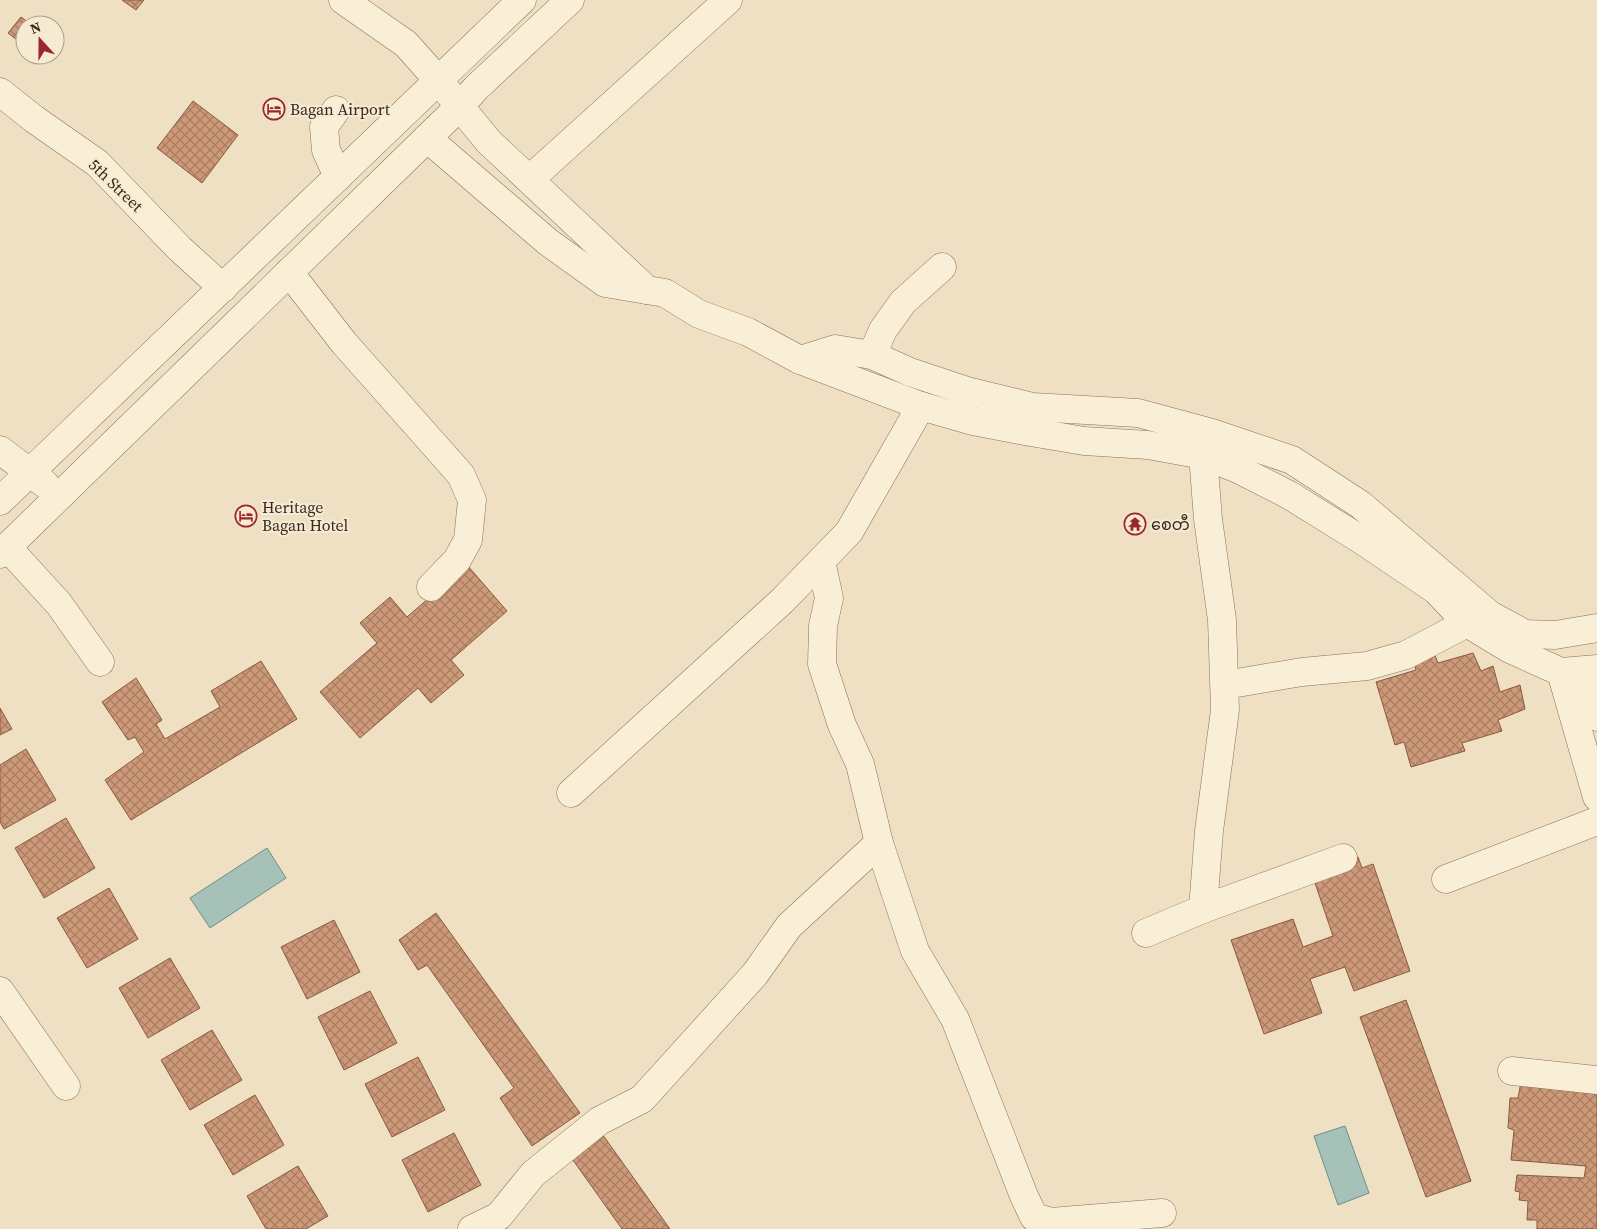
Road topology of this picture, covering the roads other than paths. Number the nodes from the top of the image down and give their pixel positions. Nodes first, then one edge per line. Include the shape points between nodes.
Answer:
1 (343, 0) edge
2 (522, 0) edge
3 (570, 0) edge
4 (728, 0) edge
5 (438, 80) junction
6 (0, 92) edge
7 (460, 106) junction
8 (336, 110) dead end
9 (427, 138) junction
10 (338, 177) junction
11 (530, 179) junction
12 (942, 267) dead end
13 (289, 272) junction
14 (224, 288) junction
15 (647, 290) junction
16 (872, 355) junction
17 (800, 360) junction
18 (902, 368) junction
19 (889, 393) junction
20 (920, 406) junction
21 (0, 450) edge
22 (1202, 455) junction
23 (30, 472) junction
24 (59, 496) junction
25 (0, 502) edge
26 (4, 550) edge
27 (821, 561) junction
28 (431, 587) dead end
29 (1467, 623) junction
30 (1597, 628) edge
31 (100, 662) dead end
32 (1580, 671) edge
33 (1224, 685) junction
34 (1597, 718) edge
35 (571, 793) dead end
36 (1597, 797) edge
37 (1597, 821) edge
38 (879, 842) junction
39 (1343, 858) dead end
40 (1446, 878) dead end
41 (1203, 909) junction
42 (1146, 932) dead end
43 (0, 991) edge
44 (1512, 1071) dead end
45 (1597, 1080) edge
46 (66, 1086) dead end
47 (1162, 1213) dead end
48 (472, 1229) edge

1 - 5 street via 406,44
2 - 5 street
3 - 7 street
4 - 11 street
5 - 7 street
5 - 10 street
6 - 14 street, 5th Street via 97,163 180,249
7 - 9 street
7 - 11 street via 489,142
8 - 10 street via 324,127 326,150
9 - 13 street
9 - 15 street via 548,242 605,283
10 - 14 street
11 - 15 street
12 - 16 street via 903,302 883,330
13 - 24 street
13 - 28 street via 344,342 461,475 472,500 468,540 457,560
14 - 23 street
15 - 17 street via 665,293 699,314 748,332
16 - 17 street via 835,349
16 - 18 street
17 - 19 street
18 - 19 street
18 - 30 street via 967,391 1033,407 1138,413 1292,460 1361,505 1490,615 1525,634 1555,635
19 - 20 street
20 - 22 street via 1024,432 1084,441 1148,445
20 - 27 street via 849,532
21 - 23 street
22 - 29 street via 1290,495 1344,529 1436,590
22 - 33 street via 1222,620
23 - 24 street
23 - 25 street
24 - 26 street
26 - 31 street via 59,604
27 - 35 street via 782,601
27 - 38 street via 829,598 823,626 822,664 842,725 860,764
29 - 32 street via 1510,649
29 - 33 street via 1406,655 1367,666 1302,672
32 - 34 street
32 - 36 street
33 - 41 street via 1225,710 1209,831
37 - 40 street
38 - 47 street via 915,950 955,1019 1034,1217 1051,1222
38 - 48 street via 789,926 755,974 642,1099 599,1121 533,1174 499,1216
39 - 41 street
41 - 42 street
43 - 46 street
44 - 45 street

